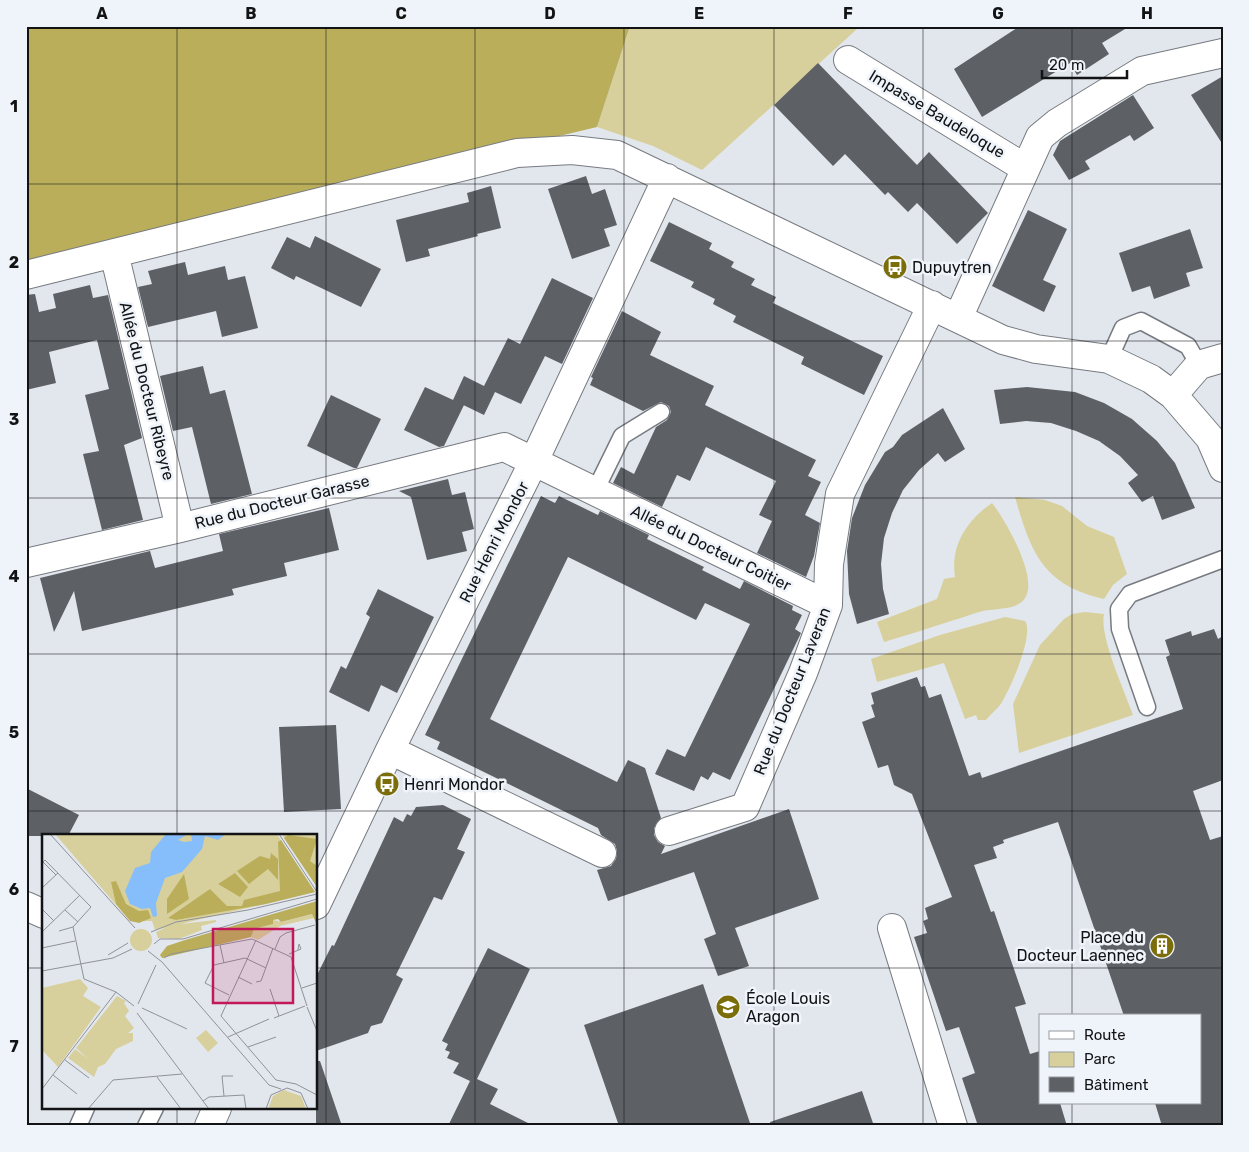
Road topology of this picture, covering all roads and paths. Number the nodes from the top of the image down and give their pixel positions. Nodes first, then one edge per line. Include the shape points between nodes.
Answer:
1 (1223, 53) edge
2 (848, 60) dead end
3 (1025, 168) junction
4 (668, 178) junction
5 (114, 254) junction
6 (26, 275) edge
7 (932, 305) junction
8 (958, 318) junction
9 (1109, 359) junction
10 (1211, 361) edge
11 (1174, 395) junction
12 (661, 412) dead end
13 (534, 461) junction
14 (1223, 468) edge
15 (595, 491) junction
16 (180, 528) junction
17 (1223, 559) edge
18 (26, 563) edge
19 (828, 605) junction
20 (1147, 707) dead end
21 (390, 750) junction
22 (669, 831) dead end
23 (602, 853) dead end
24 (318, 901) edge
25 (26, 906) edge
26 (42, 913) edge
27 (892, 928) dead end
28 (85, 1110) edge
29 (154, 1110) edge
30 (216, 1110) edge
31 (78, 1126) edge
32 (146, 1126) edge
33 (209, 1126) edge
34 (953, 1126) edge

1 - 3 street via 1142,71 1057,123 1040,137
2 - 3 street, Impasse Baudeloque
3 - 8 street
4 - 5 street via 616,155 572,150 517,153
4 - 7 street
4 - 13 street, Rue Henri Mondor
5 - 6 street
5 - 16 street, Allée du Docteur Ribeyre
7 - 8 street
7 - 19 street, Rue du Docteur Laveran via 840,494 829,564
8 - 9 street via 1004,340 1036,349
9 - 10 lane via 1123,328 1141,321
9 - 11 street via 1151,379
10 - 11 street
11 - 14 street via 1210,438
12 - 15 lane via 622,436
13 - 15 street, Allée du Docteur Coitier
13 - 16 street, Rue du Docteur Garasse via 504,447
13 - 21 street, Rue Henri Mondor
15 - 19 street, Allée du Docteur Coitier
16 - 18 street, Rue du Docteur Garasse
17 - 20 lane via 1130,594 1119,609 1120,629
19 - 22 street, Rue du Docteur Laveran via 803,674 746,807
21 - 23 street
21 - 24 street, Rue Henri Mondor
25 - 26 street
27 - 34 street
28 - 31 lane
29 - 32 lane
30 - 33 street

